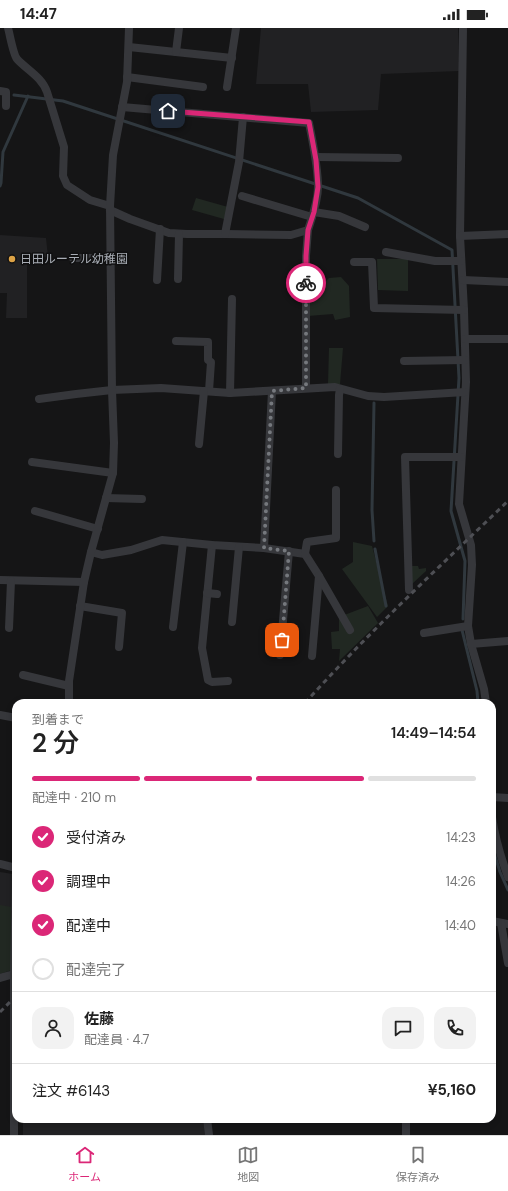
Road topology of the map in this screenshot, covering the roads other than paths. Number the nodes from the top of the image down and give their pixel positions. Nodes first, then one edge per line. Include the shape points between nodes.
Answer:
1 (8, 28) edge
2 (129, 28) edge
3 (179, 28) edge
4 (236, 28) edge
5 (463, 28) edge
6 (129, 47) junction
7 (176, 52) junction
8 (232, 58) junction
9 (127, 77) junction
10 (227, 86) dead end
11 (203, 87) dead end
12 (0, 91) edge
13 (6, 106) dead end
14 (121, 110) junction
15 (243, 117) junction
16 (316, 157) junction
17 (398, 158) dead end
18 (242, 196) dead end
19 (110, 208) junction
20 (313, 215) junction
21 (365, 227) dead end
22 (160, 229) junction
23 (308, 230) junction
24 (179, 234) junction
25 (224, 234) junction
26 (508, 234) edge
27 (460, 236) junction
28 (386, 252) dead end
29 (73, 258) dead end
30 (111, 258) junction
31 (460, 261) junction
32 (354, 262) dead end
33 (178, 279) dead end
34 (157, 280) dead end
35 (462, 280) junction
36 (508, 282) edge
37 (232, 299) dead end
38 (464, 310) junction
39 (465, 338) junction
40 (508, 339) edge
41 (176, 341) dead end
42 (465, 360) junction
43 (404, 361) dead end
44 (306, 388) junction
45 (340, 388) junction
46 (112, 390) junction
47 (206, 391) junction
48 (272, 391) junction
49 (230, 392) junction
50 (465, 392) junction
51 (39, 400) dead end
52 (199, 444) dead end
53 (338, 454) dead end
54 (461, 457) junction
55 (32, 462) dead end
56 (113, 474) junction
57 (336, 490) dead end
58 (106, 498) junction
59 (142, 499) dead end
60 (36, 511) dead end
61 (98, 529) junction
62 (182, 542) junction
63 (212, 545) junction
64 (239, 547) junction
65 (264, 548) junction
66 (289, 551) junction
67 (91, 552) junction
68 (305, 554) junction
69 (319, 576) junction
70 (0, 580) edge
71 (11, 581) junction
72 (84, 582) junction
73 (409, 590) dead end
74 (207, 593) junction
75 (217, 594) dead end
76 (80, 606) junction
77 (232, 622) dead end
78 (468, 626) junction
79 (173, 627) dead end
80 (9, 628) dead end
81 (350, 630) dead end
82 (424, 633) dead end
83 (508, 641) edge
84 (471, 644) junction
85 (119, 647) dead end
86 (280, 655) dead end
87 (312, 656) dead end
88 (23, 675) dead end
89 (228, 681) dead end
90 (69, 686) junction
91 (69, 699) edge
92 (485, 699) edge
93 (0, 715) edge
94 (12, 717) edge
95 (496, 797) edge
96 (508, 798) edge
97 (496, 837) edge
98 (0, 864) edge
99 (12, 867) edge
100 (508, 877) edge
101 (505, 924) edge
102 (508, 963) edge
103 (12, 975) edge
104 (0, 978) edge
105 (14, 1123) edge
106 (208, 1123) edge
107 (406, 1123) edge
108 (14, 1135) edge
109 (209, 1135) edge
110 (406, 1135) edge

1 - 19 street via 16,58 32,71 48,93 64,147 62,176 67,186
2 - 6 street
3 - 7 street
4 - 8 street
5 - 27 street
6 - 7 street
6 - 9 street
7 - 8 street
8 - 10 street
9 - 11 street
9 - 14 street
12 - 13 street via 6,92
14 - 15 street
14 - 19 street via 113,155
15 - 16 street via 309,122
15 - 25 street via 239,159
16 - 17 street
16 - 20 street via 318,184
18 - 20 street
19 - 22 street via 130,219
19 - 30 street
20 - 21 street via 339,216
20 - 23 street
22 - 24 street
22 - 34 street
23 - 25 street via 291,235
23 - 44 street
24 - 25 street
24 - 33 street
26 - 27 street
27 - 31 street
28 - 31 street via 435,262
29 - 30 street
30 - 46 street
31 - 35 street
32 - 38 street via 372,262 374,308
35 - 36 street
35 - 38 street
37 - 49 street
38 - 39 street
39 - 40 street
39 - 42 street
41 - 47 street via 208,342 208,360 211,362
42 - 43 street
42 - 50 street
44 - 45 street
44 - 48 street
45 - 50 street via 368,396 384,397
45 - 53 street
46 - 47 street via 161,388
46 - 51 street
46 - 56 street
47 - 49 street
47 - 52 street
48 - 49 street
48 - 65 street
50 - 54 street
54 - 73 street via 405,456
54 - 78 street via 459,504 470,538 472,565
55 - 56 street
56 - 58 street
57 - 68 street via 336,538 307,542
58 - 59 street
58 - 61 street
60 - 61 street
61 - 67 street
62 - 63 street
62 - 67 street via 162,540 131,550 102,555
62 - 79 street
63 - 64 street
63 - 74 street
64 - 65 street
64 - 77 street
65 - 66 street
66 - 68 street
66 - 86 street
67 - 72 street
68 - 69 street
69 - 81 street
69 - 87 street
70 - 71 street
71 - 72 street
71 - 80 street
72 - 76 street
74 - 75 street
74 - 89 street via 202,648 208,680
76 - 85 street via 122,613
76 - 90 street
78 - 82 street
78 - 84 street
83 - 84 street
84 - 92 street
88 - 90 street
90 - 91 street
93 - 94 street
95 - 96 street
97 - 100 street
98 - 99 street
101 - 102 street
103 - 104 street
105 - 108 street
106 - 109 street
107 - 110 street

